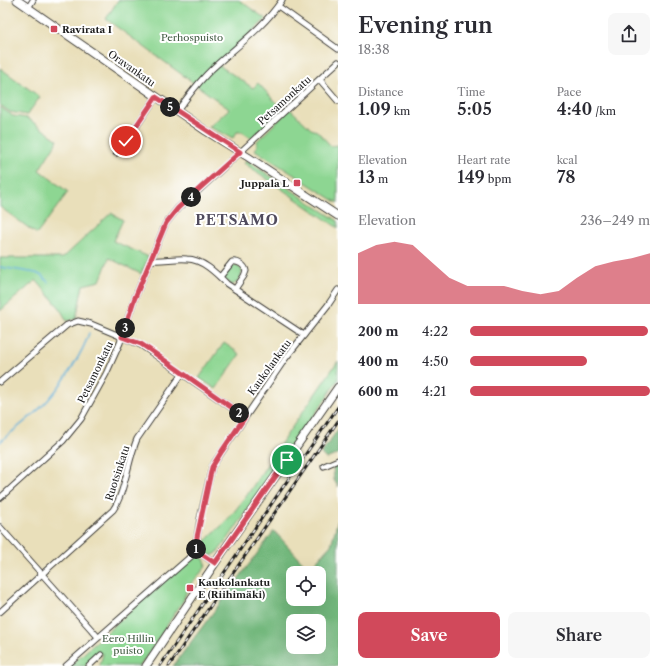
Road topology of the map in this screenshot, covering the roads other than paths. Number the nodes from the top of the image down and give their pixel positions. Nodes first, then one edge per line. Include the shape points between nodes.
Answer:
1 (17, 0) edge
2 (33, 0) edge
3 (282, 0) edge
4 (278, 6) junction
5 (28, 8) junction
6 (338, 49) edge
7 (338, 62) edge
8 (320, 80) junction
9 (156, 97) junction
10 (338, 101) edge
11 (177, 111) junction
12 (240, 152) junction
13 (116, 153) dead end
14 (338, 216) edge
15 (151, 260) junction
16 (220, 277) junction
17 (234, 289) junction
18 (338, 290) edge
19 (304, 335) junction
20 (122, 337) junction
21 (182, 374) junction
22 (0, 382) edge
23 (338, 387) edge
24 (245, 417) junction
25 (338, 460) edge
26 (324, 466) dead end
27 (0, 498) edge
28 (0, 527) edge
29 (197, 551) junction
30 (215, 563) junction
31 (43, 574) junction
32 (0, 612) edge
33 (98, 637) junction
34 (101, 655) dead end
35 (66, 666) edge
36 (90, 666) edge
37 (146, 666) edge

1 - 5 street, Oravankatu
2 - 5 street
3 - 4 street
4 - 6 street
4 - 11 street via 255,31 196,85
5 - 9 street, Oravankatu
7 - 8 street, Petsamonkatu
8 - 10 street
8 - 12 street, Petsamonkatu
9 - 11 street, Oravankatu
9 - 13 street
11 - 12 street, Oravankatu
12 - 14 street, Oravankatu
12 - 15 street, Petsamonkatu via 174,212 162,232
15 - 16 street via 187,258 207,266
15 - 20 street, Petsamonkatu
16 - 17 street
16 - 17 street via 232,262 243,266 246,271
17 - 19 street
18 - 19 street, Kaukolankatu
19 - 24 street, Kaukolankatu
20 - 21 street via 141,344
20 - 22 street via 91,324 78,321 71,323
20 - 27 street, Petsamonkatu via 90,405 73,430
21 - 24 street
21 - 31 street, Ruotsinkatu via 137,439 113,510
23 - 30 street
24 - 29 street, Kaukolankatu via 212,467 197,537
25 - 26 street
28 - 31 street
29 - 30 street
29 - 33 street
30 - 37 street
31 - 32 street, Ruotsinkatu
31 - 33 street
33 - 35 street
34 - 36 street

